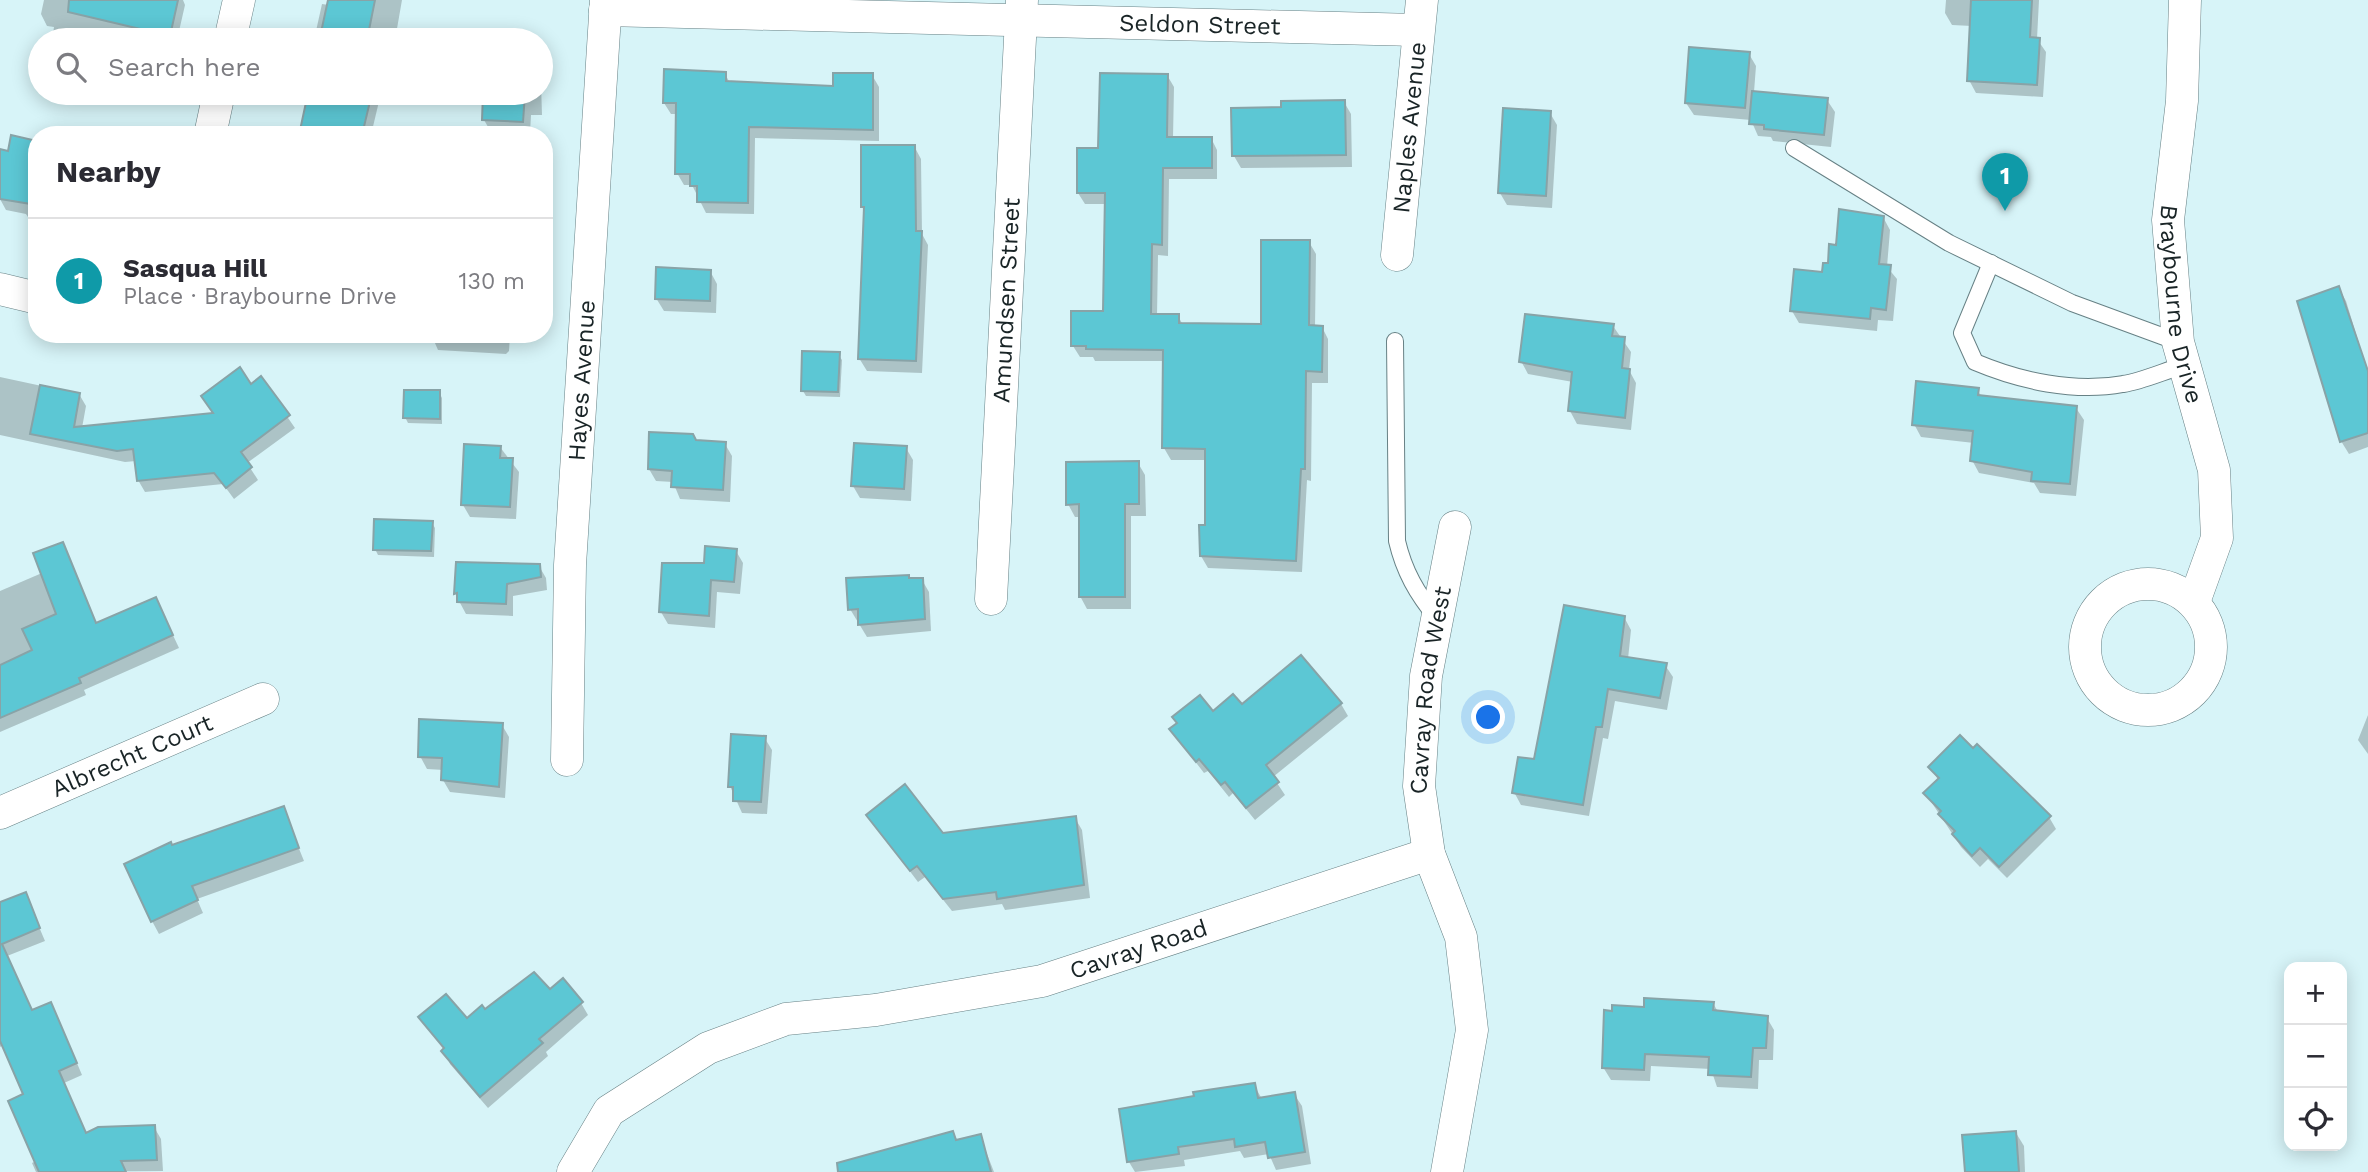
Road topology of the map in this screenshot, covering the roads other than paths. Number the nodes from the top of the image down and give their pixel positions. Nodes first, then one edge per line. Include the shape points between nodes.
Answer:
1 (239, 0) edge
2 (2185, 0) edge
3 (606, 5) edge
4 (1022, 9) edge
5 (1420, 15) edge
6 (233, 28) edge
7 (216, 105) edge
8 (212, 126) edge
9 (1794, 148) dead end
10 (1396, 255) dead end
11 (1991, 264) junction
12 (0, 289) edge
13 (28, 296) edge
14 (1395, 341) dead end
15 (2181, 354) junction
16 (1455, 527) dead end
17 (991, 599) dead end
18 (2194, 603) junction
19 (1437, 618) junction
20 (263, 699) dead end
21 (567, 760) dead end
22 (0, 813) edge
23 (1429, 854) junction
24 (573, 1172) edge
25 (1447, 1172) edge

1 - 6 street
2 - 15 street, Braybourne Drive via 2182,101 2168,220
3 - 4 street, Seldon Street
3 - 21 street, Hayes Avenue via 570,565
4 - 5 street, Seldon Street
4 - 17 street, Amundsen Street
5 - 10 street, Naples Avenue
7 - 8 street
9 - 11 lane
11 - 15 lane
11 - 15 lane via 1962,333 1975,362 2008,376 2081,387 2123,384
12 - 13 street
14 - 19 lane via 1396,541 1403,566
15 - 18 street, Braybourne Drive via 2214,470 2217,524 2217,538
16 - 19 street, Cavray Road West
18 - 18 street via 2175,589 2154,584 2131,586 2110,596 2090,622 2084,655 2091,677 2105,695 2124,706 2147,711 2169,708 2189,696 2203,681 2211,661 2212,640
19 - 23 street, Cavray Road West via 1426,677 1419,786
20 - 22 street, Albrecht Court
23 - 24 street, Cavray Road via 1042,981 876,1010 786,1018 708,1048 608,1111
23 - 25 street via 1461,937 1472,1030

